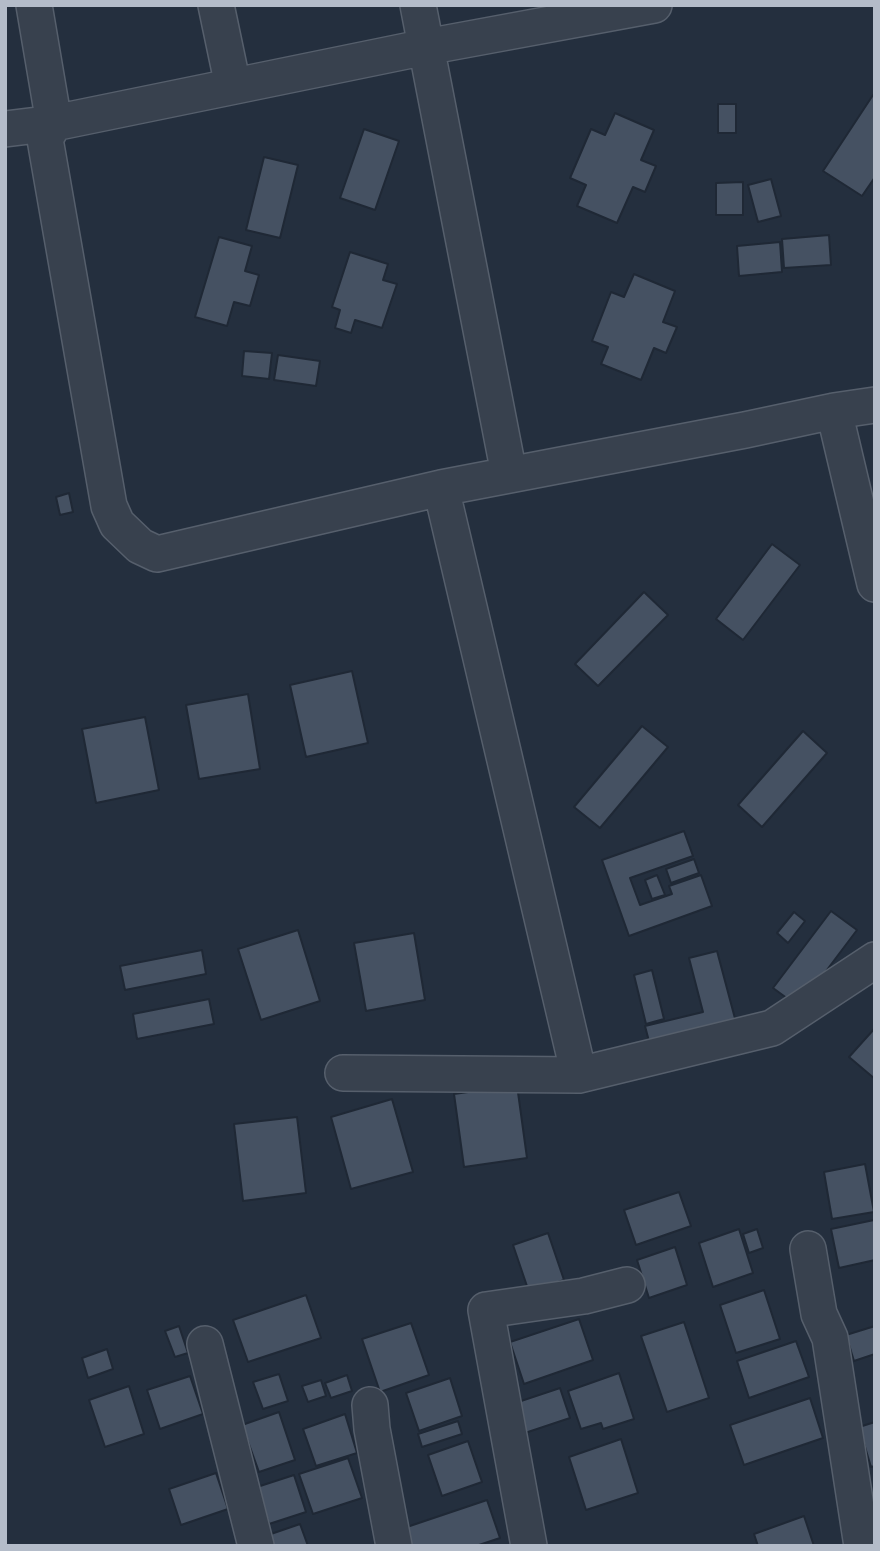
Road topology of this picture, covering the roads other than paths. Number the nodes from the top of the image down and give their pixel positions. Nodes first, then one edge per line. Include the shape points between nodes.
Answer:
1 (34, 5) edge
2 (216, 5) edge
3 (418, 5) edge
4 (654, 5) edge
5 (426, 47) junction
6 (233, 86) junction
7 (54, 123) junction
8 (5, 129) edge
9 (875, 405) edge
10 (834, 411) junction
11 (509, 474) junction
12 (441, 488) junction
13 (875, 584) edge
14 (875, 960) edge
15 (343, 1073) dead end
16 (579, 1075) junction
17 (808, 1249) dead end
18 (627, 1285) dead end
19 (205, 1344) dead end
20 (370, 1405) dead end
21 (256, 1546) edge
22 (394, 1546) edge
23 (529, 1546) edge
24 (862, 1546) edge

1 - 7 street
2 - 6 street
3 - 5 street
4 - 5 street
5 - 6 street
5 - 11 street
6 - 7 street
7 - 8 street
7 - 12 street via 45,139 109,506 117,524 140,546 157,554
9 - 10 street
10 - 11 street
10 - 13 street
11 - 12 street
12 - 16 street
14 - 16 street via 772,1028
15 - 16 street
17 - 24 street via 819,1314 830,1338
18 - 23 street via 486,1310
19 - 21 street
20 - 22 street

